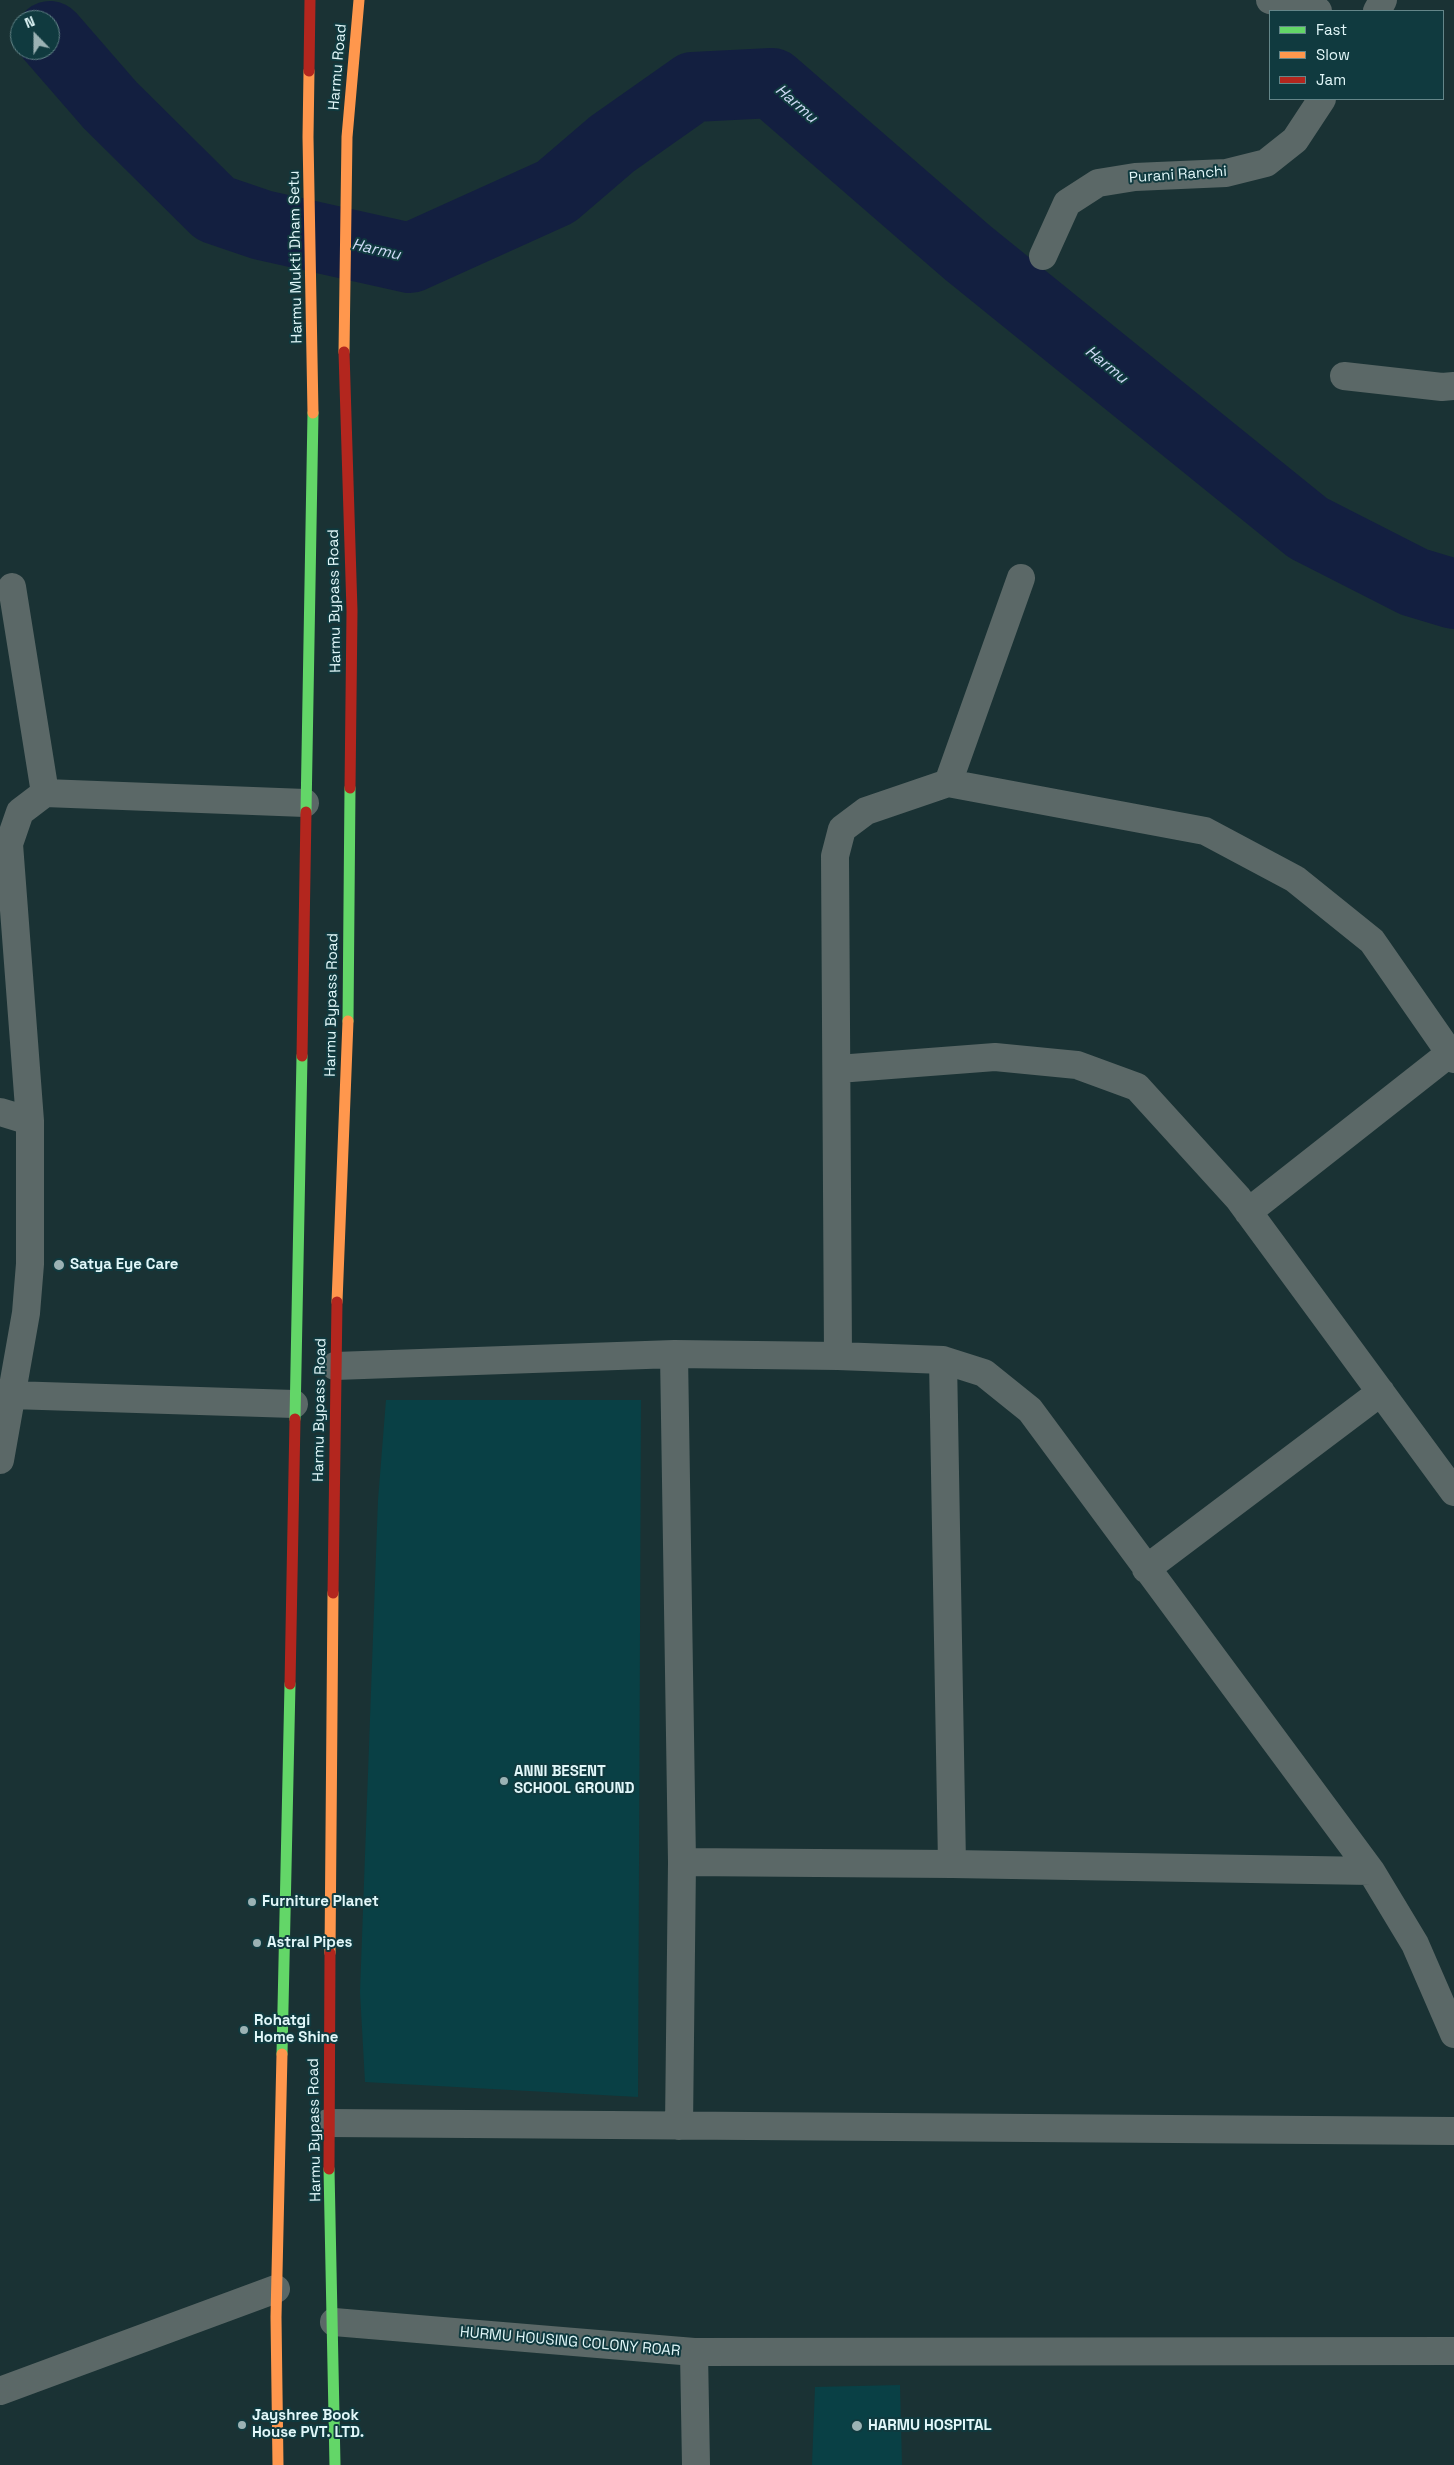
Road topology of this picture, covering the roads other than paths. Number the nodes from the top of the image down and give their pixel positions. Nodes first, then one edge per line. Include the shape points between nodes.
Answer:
1 (310, 0) edge
2 (359, 0) edge
3 (1270, 0) edge
4 (1314, 10) edge
5 (1321, 100) edge
6 (308, 137) joint
7 (1043, 256) dead end
8 (344, 356) joint
9 (314, 376) joint
10 (1344, 376) dead end
11 (1454, 386) edge
12 (1020, 578) dead end
13 (12, 587) dead end
14 (948, 783) junction
15 (45, 793) junction
16 (305, 803) junction
17 (4, 843) edge
18 (1453, 1054) edge
19 (838, 1069) junction
20 (0, 1112) edge
21 (30, 1121) junction
22 (1248, 1212) junction
23 (674, 1354) junction
24 (838, 1356) junction
25 (943, 1360) junction
26 (335, 1366) junction
27 (1381, 1392) junction
28 (11, 1395) junction
29 (294, 1404) junction
30 (0, 1460) edge
31 (1454, 1492) edge
32 (1146, 1569) junction
33 (682, 1862) junction
34 (952, 1864) junction
35 (1371, 1871) junction
36 (1454, 2034) edge
37 (328, 2123) junction
38 (679, 2126) junction
39 (1454, 2131) edge
40 (276, 2289) junction
41 (334, 2322) junction
42 (1454, 2351) edge
43 (694, 2352) junction
44 (0, 2391) edge
45 (278, 2465) edge
46 (335, 2465) edge
47 (696, 2465) edge

1 - 6 main road, Harmu Road
2 - 8 main road, Harmu Road via 347,137
3 - 4 street
5 - 7 street, Purani Ranchi via 1295,140 1266,163 1226,173 1135,177 1098,183 1067,203
6 - 9 main road, Harmu Mukti Dham Setu
8 - 26 main road, Harmu Bypass Road via 352,611 349,973
9 - 16 main road, Harmu Bypass Road
10 - 11 street
12 - 14 street
13 - 15 street
14 - 18 street via 1205,832 1295,879 1372,940
14 - 19 street via 866,811 842,829 835,856
15 - 16 street
15 - 17 street via 20,812
16 - 29 main road, Harmu Bypass Road
17 - 21 street
18 - 22 street
19 - 22 street via 995,1057 1077,1065 1137,1087
19 - 24 street
20 - 21 street
21 - 28 street via 30,1264 26,1313
22 - 27 street
23 - 24 street
23 - 26 street
23 - 33 street
24 - 25 street
25 - 32 street via 984,1373 1030,1410
25 - 34 street
26 - 37 main road, Harmu Bypass Road
27 - 31 street
27 - 32 street
28 - 29 street
28 - 30 street
29 - 40 main road, Harmu Bypass Road
32 - 35 street
33 - 34 street
33 - 38 street
34 - 35 street
35 - 36 street via 1415,1944
37 - 38 street
37 - 41 main road, Harmu Bypass Road
38 - 39 street
40 - 44 street
40 - 45 main road, Harmu Bypass Road
41 - 43 street, HURMU HOUSING COLONY ROAR
41 - 46 main road, Harmu Bypass Road
42 - 43 street
43 - 47 street, HURMU HOUSING COLONY ROAR

